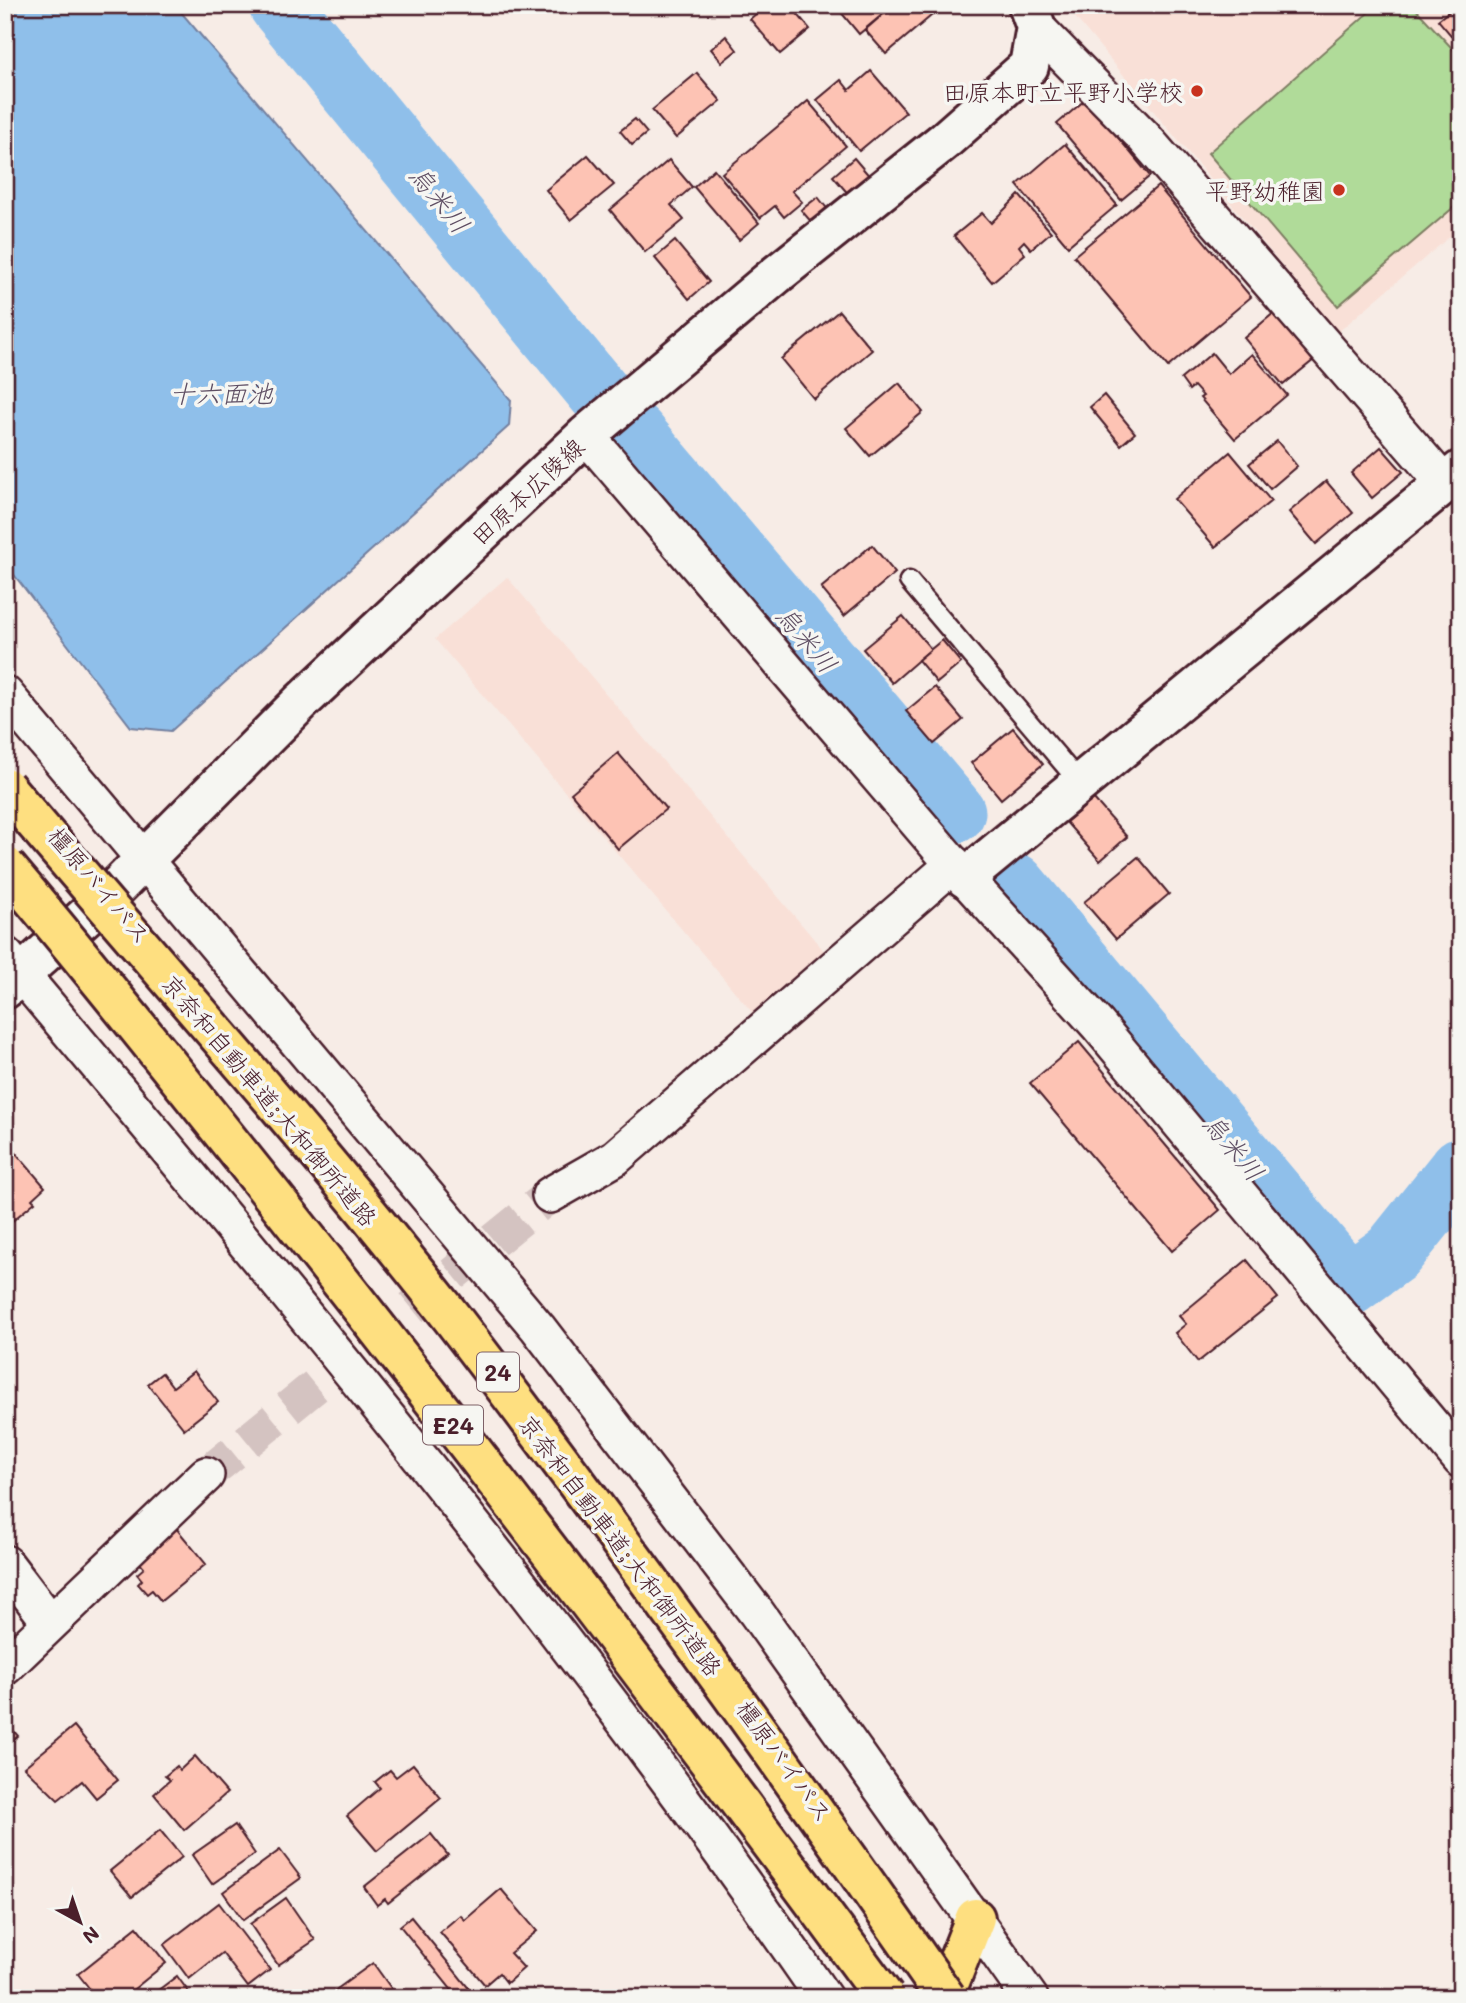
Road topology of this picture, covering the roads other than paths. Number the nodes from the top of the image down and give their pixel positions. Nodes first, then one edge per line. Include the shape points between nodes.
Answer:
1 (1032, 16) edge
2 (586, 435) junction
3 (1452, 477) edge
4 (909, 581) dead end
5 (5, 694) edge
6 (5, 772) edge
7 (1080, 783) junction
8 (5, 787) edge
9 (144, 859) junction
10 (5, 866) edge
11 (959, 871) junction
12 (5, 886) edge
13 (109, 895) junction
14 (55, 945) junction
15 (10, 973) edge
16 (550, 1195) tunnel mouth
17 (1461, 1460) edge
18 (206, 1475) tunnel mouth
19 (5, 1563) edge
20 (50, 1622) junction
21 (5, 1667) edge
22 (975, 1918) junction
23 (952, 1993) edge
24 (824, 1998) edge
25 (867, 1998) edge
26 (885, 1998) edge
27 (1030, 1998) edge

1 - 2 main road, 田原本広陵線 via 1029,66
1 - 3 street
2 - 9 main road, 田原本広陵線 via 302,701
2 - 11 street
3 - 7 main road
4 - 7 lane
5 - 9 street
6 - 13 highway, 橿原バイパス / 24
7 - 11 main road
8 - 23 highway, 京奈和自動車道;大和御所道路 / E24, bridge via 450,1317
9 - 13 main road, 田原本広陵線
9 - 22 street via 538,1328 756,1612
10 - 26 highway, E24, bridge via 399,1356 701,1749
11 - 16 street via 615,1158
11 - 17 street via 1098,1026
12 - 14 highway
13 - 14 main road, 田原本広陵線
13 - 23 highway, 橿原バイパス / 24 via 449,1305
14 - 15 main road, 田原本広陵線
14 - 25 highway via 680,1742
15 - 24 street via 383,1410 607,1699
18 - 20 street
19 - 20 street
20 - 21 street
22 - 23 highway
22 - 27 street

